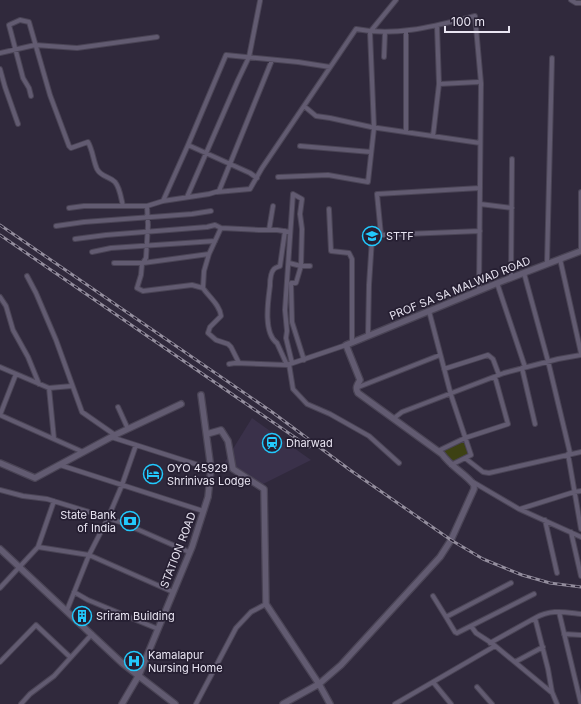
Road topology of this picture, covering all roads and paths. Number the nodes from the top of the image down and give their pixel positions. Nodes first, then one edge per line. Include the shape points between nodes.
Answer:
1 (396, 0) edge
2 (571, 0) edge
3 (260, 1) edge
4 (581, 3) edge
5 (438, 26) junction
6 (370, 32) junction
7 (386, 32) junction
8 (406, 32) junction
9 (157, 37) dead end
10 (36, 46) junction
11 (15, 50) junction
12 (0, 53) edge
13 (250, 57) junction
14 (384, 57) dead end
15 (552, 58) dead end
16 (272, 60) junction
17 (330, 67) junction
18 (0, 69) edge
19 (478, 82) dead end
20 (439, 84) junction
21 (31, 96) dead end
22 (304, 106) junction
23 (18, 124) dead end
24 (374, 128) junction
25 (406, 132) junction
26 (433, 136) junction
27 (480, 143) junction
28 (188, 145) junction
29 (300, 146) dead end
30 (371, 152) junction
31 (206, 153) junction
32 (512, 159) dead end
33 (229, 163) junction
34 (278, 177) dead end
35 (257, 178) junction
36 (480, 188) junction
37 (219, 191) junction
38 (581, 192) edge
39 (187, 197) junction
40 (163, 201) junction
41 (480, 204) junction
42 (123, 206) junction
43 (147, 206) junction
44 (273, 206) dead end
45 (69, 208) dead end
46 (512, 208) junction
47 (329, 209) dead end
48 (211, 211) dead end
49 (147, 216) junction
50 (56, 226) dead end
51 (220, 228) junction
52 (269, 230) junction
53 (148, 231) junction
54 (285, 231) junction
55 (480, 231) junction
56 (290, 232) junction
57 (381, 235) junction
58 (75, 239) dead end
59 (215, 241) junction
60 (147, 246) junction
61 (581, 251) edge
62 (92, 252) dead end
63 (209, 254) junction
64 (560, 259) junction
65 (114, 263) dead end
66 (143, 263) junction
67 (289, 263) junction
68 (547, 264) junction
69 (301, 266) junction
70 (310, 266) dead end
71 (524, 273) junction
72 (27, 276) dead end
73 (511, 277) junction
74 (498, 283) junction
75 (203, 288) junction
76 (479, 290) junction
77 (0, 297) edge
78 (429, 311) junction
79 (368, 336) junction
80 (349, 344) junction
81 (581, 354) edge
82 (440, 355) junction
83 (304, 360) junction
84 (548, 361) junction
85 (239, 363) junction
86 (229, 364) dead end
87 (289, 364) junction
88 (0, 367) edge
89 (524, 367) junction
90 (444, 369) junction
91 (16, 374) junction
92 (497, 376) junction
93 (39, 384) junction
94 (72, 386) junction
95 (48, 388) junction
96 (356, 388) junction
97 (201, 395) dead end
98 (451, 395) junction
99 (181, 404) dead end
100 (118, 407) dead end
101 (0, 415) edge
102 (393, 419) junction
103 (534, 424) dead end
104 (128, 429) junction
105 (207, 434) junction
106 (113, 436) junction
107 (54, 438) junction
108 (465, 438) junction
109 (136, 445) junction
110 (438, 451) junction
111 (83, 452) junction
112 (581, 452) edge
113 (569, 454) junction
114 (465, 458) junction
115 (0, 462) edge
116 (399, 463) dead end
117 (60, 465) junction
118 (451, 465) junction
119 (211, 469) junction
120 (471, 481) junction
121 (122, 485) junction
122 (0, 490) edge
123 (581, 491) edge
124 (574, 492) junction
125 (54, 501) junction
126 (519, 509) junction
127 (203, 511) junction
128 (108, 518) junction
129 (545, 520) junction
130 (581, 529) edge
131 (571, 532) junction
132 (581, 537) edge
133 (38, 547) junction
134 (0, 549) edge
135 (189, 552) junction
136 (89, 555) junction
137 (19, 567) junction
138 (557, 573) dead end
139 (581, 576) edge
140 (511, 583) dead end
141 (0, 588) edge
142 (74, 592) junction
143 (173, 592) junction
144 (534, 594) dead end
145 (433, 596) dead end
146 (266, 604) junction
147 (67, 610) junction
148 (559, 612) junction
149 (581, 614) edge
150 (446, 617) junction
151 (535, 618) junction
152 (471, 626) junction
153 (158, 629) junction
154 (92, 634) junction
155 (564, 634) junction
156 (581, 635) edge
157 (490, 643) junction
158 (495, 646) junction
159 (543, 647) junction
160 (70, 657) junction
161 (0, 662) edge
162 (515, 662) junction
163 (139, 675) junction
164 (433, 682) junction
165 (581, 682) edge
166 (319, 684) junction
167 (576, 685) junction
168 (477, 687) dead end
169 (552, 692) junction
170 (20, 704) edge
171 (122, 704) edge
172 (175, 704) edge
173 (196, 704) edge
174 (283, 704) edge
175 (330, 704) edge
176 (395, 704) edge
177 (451, 704) edge
178 (492, 704) edge
179 (557, 704) edge
180 (581, 704) edge

1 - 6 street
2 - 4 street
3 - 13 street
5 - 8 street
5 - 20 street
5 - 27 street via 474,16 481,83
6 - 7 street
6 - 17 street via 356,29
6 - 24 street
7 - 8 street
7 - 14 street
8 - 25 street
9 - 10 street via 77,48
10 - 11 street
10 - 11 street via 28,22 20,20 9,25
10 - 42 street via 50,95 69,146 71,148 88,142 98,171 102,176 115,182
11 - 12 street
11 - 21 street
13 - 16 street
13 - 28 street via 226,55
13 - 31 street
15 - 68 street
16 - 17 street
16 - 33 street
17 - 22 street
18 - 23 street
19 - 20 street
20 - 26 street
22 - 24 street via 316,116
22 - 35 street
24 - 25 street
24 - 30 street
25 - 26 street
26 - 27 street
27 - 36 street
28 - 31 street
28 - 40 street
29 - 30 street
30 - 34 street via 368,182 328,176
31 - 33 street
31 - 39 street
32 - 46 street
33 - 35 street
33 - 37 street
35 - 37 street via 250,189 217,192
36 - 41 street
36 - 57 street via 377,194
37 - 39 street
38 - 61 street
39 - 40 street
40 - 43 street
41 - 46 street
41 - 55 street
42 - 43 street
42 - 45 street
43 - 49 street
44 - 52 street
46 - 73 street
47 - 80 street via 331,251 349,253 352,259
48 - 49 street
49 - 50 street
49 - 53 street
51 - 52 street
51 - 53 street via 215,225
51 - 59 street
52 - 54 street
53 - 58 street
53 - 60 street
54 - 56 street
54 - 87 street via 280,266 271,274 267,308 270,332
55 - 57 street
55 - 76 street
56 - 67 street
56 - 69 street via 293,194 302,199
57 - 79 street via 372,239
59 - 60 street
59 - 63 street
60 - 62 street
60 - 66 street
61 - 64 street, PROF SA SA MALWAD ROAD
63 - 66 street
63 - 75 street
64 - 68 street, PROF SA SA MALWAD ROAD
64 - 81 street
65 - 66 street
66 - 75 street via 137,288 144,291 192,285
67 - 69 street
67 - 87 street via 285,310
68 - 71 street, PROF SA SA MALWAD ROAD
69 - 70 street
69 - 83 street via 296,283 292,283 291,311
71 - 73 street, PROF SA SA MALWAD ROAD
71 - 84 street
72 - 94 street via 56,340
73 - 74 street, PROF SA SA MALWAD ROAD
74 - 76 street, PROF SA SA MALWAD ROAD
74 - 89 street
75 - 85 street via 221,316 210,327 208,333 216,340 228,344
76 - 78 street, PROF SA SA MALWAD ROAD
77 - 93 street
78 - 79 street, PROF SA SA MALWAD ROAD
78 - 82 street
79 - 80 street, PROF SA SA MALWAD ROAD
80 - 83 street
80 - 96 street via 360,380
81 - 84 street
82 - 90 street
82 - 96 street
83 - 87 street
84 - 89 street
84 - 113 street
85 - 86 street
85 - 87 street
87 - 116 street via 293,388 306,404 330,414 368,436
88 - 91 street
89 - 92 street
89 - 103 street
90 - 92 street via 488,355 493,359
90 - 98 street
91 - 93 street
91 - 101 street
92 - 98 street
92 - 108 street via 508,424
93 - 95 street
94 - 95 street
94 - 106 street via 82,412
95 - 107 street
96 - 102 street via 361,396
97 - 105 street, STATION ROAD
98 - 102 street via 402,412
98 - 108 street
99 - 104 street
100 - 104 street
101 - 107 street
102 - 110 street
104 - 106 street
105 - 119 street, STATION ROAD
105 - 146 street via 221,430 228,441 233,468 264,489
106 - 109 street
106 - 111 street
107 - 111 street
108 - 110 street
108 - 114 street via 471,455
109 - 119 street
109 - 121 street
110 - 118 street
111 - 117 street
112 - 113 street
113 - 114 street via 489,473 483,472
113 - 124 street
114 - 118 street
115 - 117 street via 36,478
117 - 121 street
118 - 120 street
119 - 127 street, STATION ROAD via 208,497
120 - 126 street
120 - 166 street via 474,489 451,540 440,557 341,665
121 - 127 street
121 - 128 street
122 - 125 street
123 - 124 street
124 - 126 street
124 - 130 street
125 - 128 street
125 - 133 street
126 - 129 street
127 - 135 street, STATION ROAD
128 - 135 street
128 - 136 street
129 - 131 street
129 - 138 street
131 - 132 street
131 - 139 street
133 - 136 street
133 - 137 street
134 - 137 street
135 - 143 street, STATION ROAD
136 - 142 street
136 - 143 street
137 - 141 street
137 - 147 street
140 - 150 street
142 - 147 street
142 - 153 street
143 - 153 street, STATION ROAD
144 - 152 street
145 - 150 street
146 - 166 street
146 - 173 street via 252,612 236,628
147 - 154 street
148 - 149 street
148 - 151 street via 545,613
148 - 155 street
150 - 152 street via 456,633
151 - 157 street
151 - 159 street
152 - 157 street via 474,632
153 - 163 street, STATION ROAD
154 - 160 street
154 - 163 street via 122,663
155 - 156 street
155 - 167 street
157 - 158 street
158 - 162 street
158 - 164 street
159 - 162 street
159 - 169 street
160 - 161 street via 36,625
160 - 170 street via 54,676
162 - 169 street
163 - 171 street, STATION ROAD
163 - 172 street
164 - 176 street
164 - 177 street
165 - 167 street
166 - 174 street
166 - 175 street
167 - 180 street
168 - 178 street
169 - 179 street

